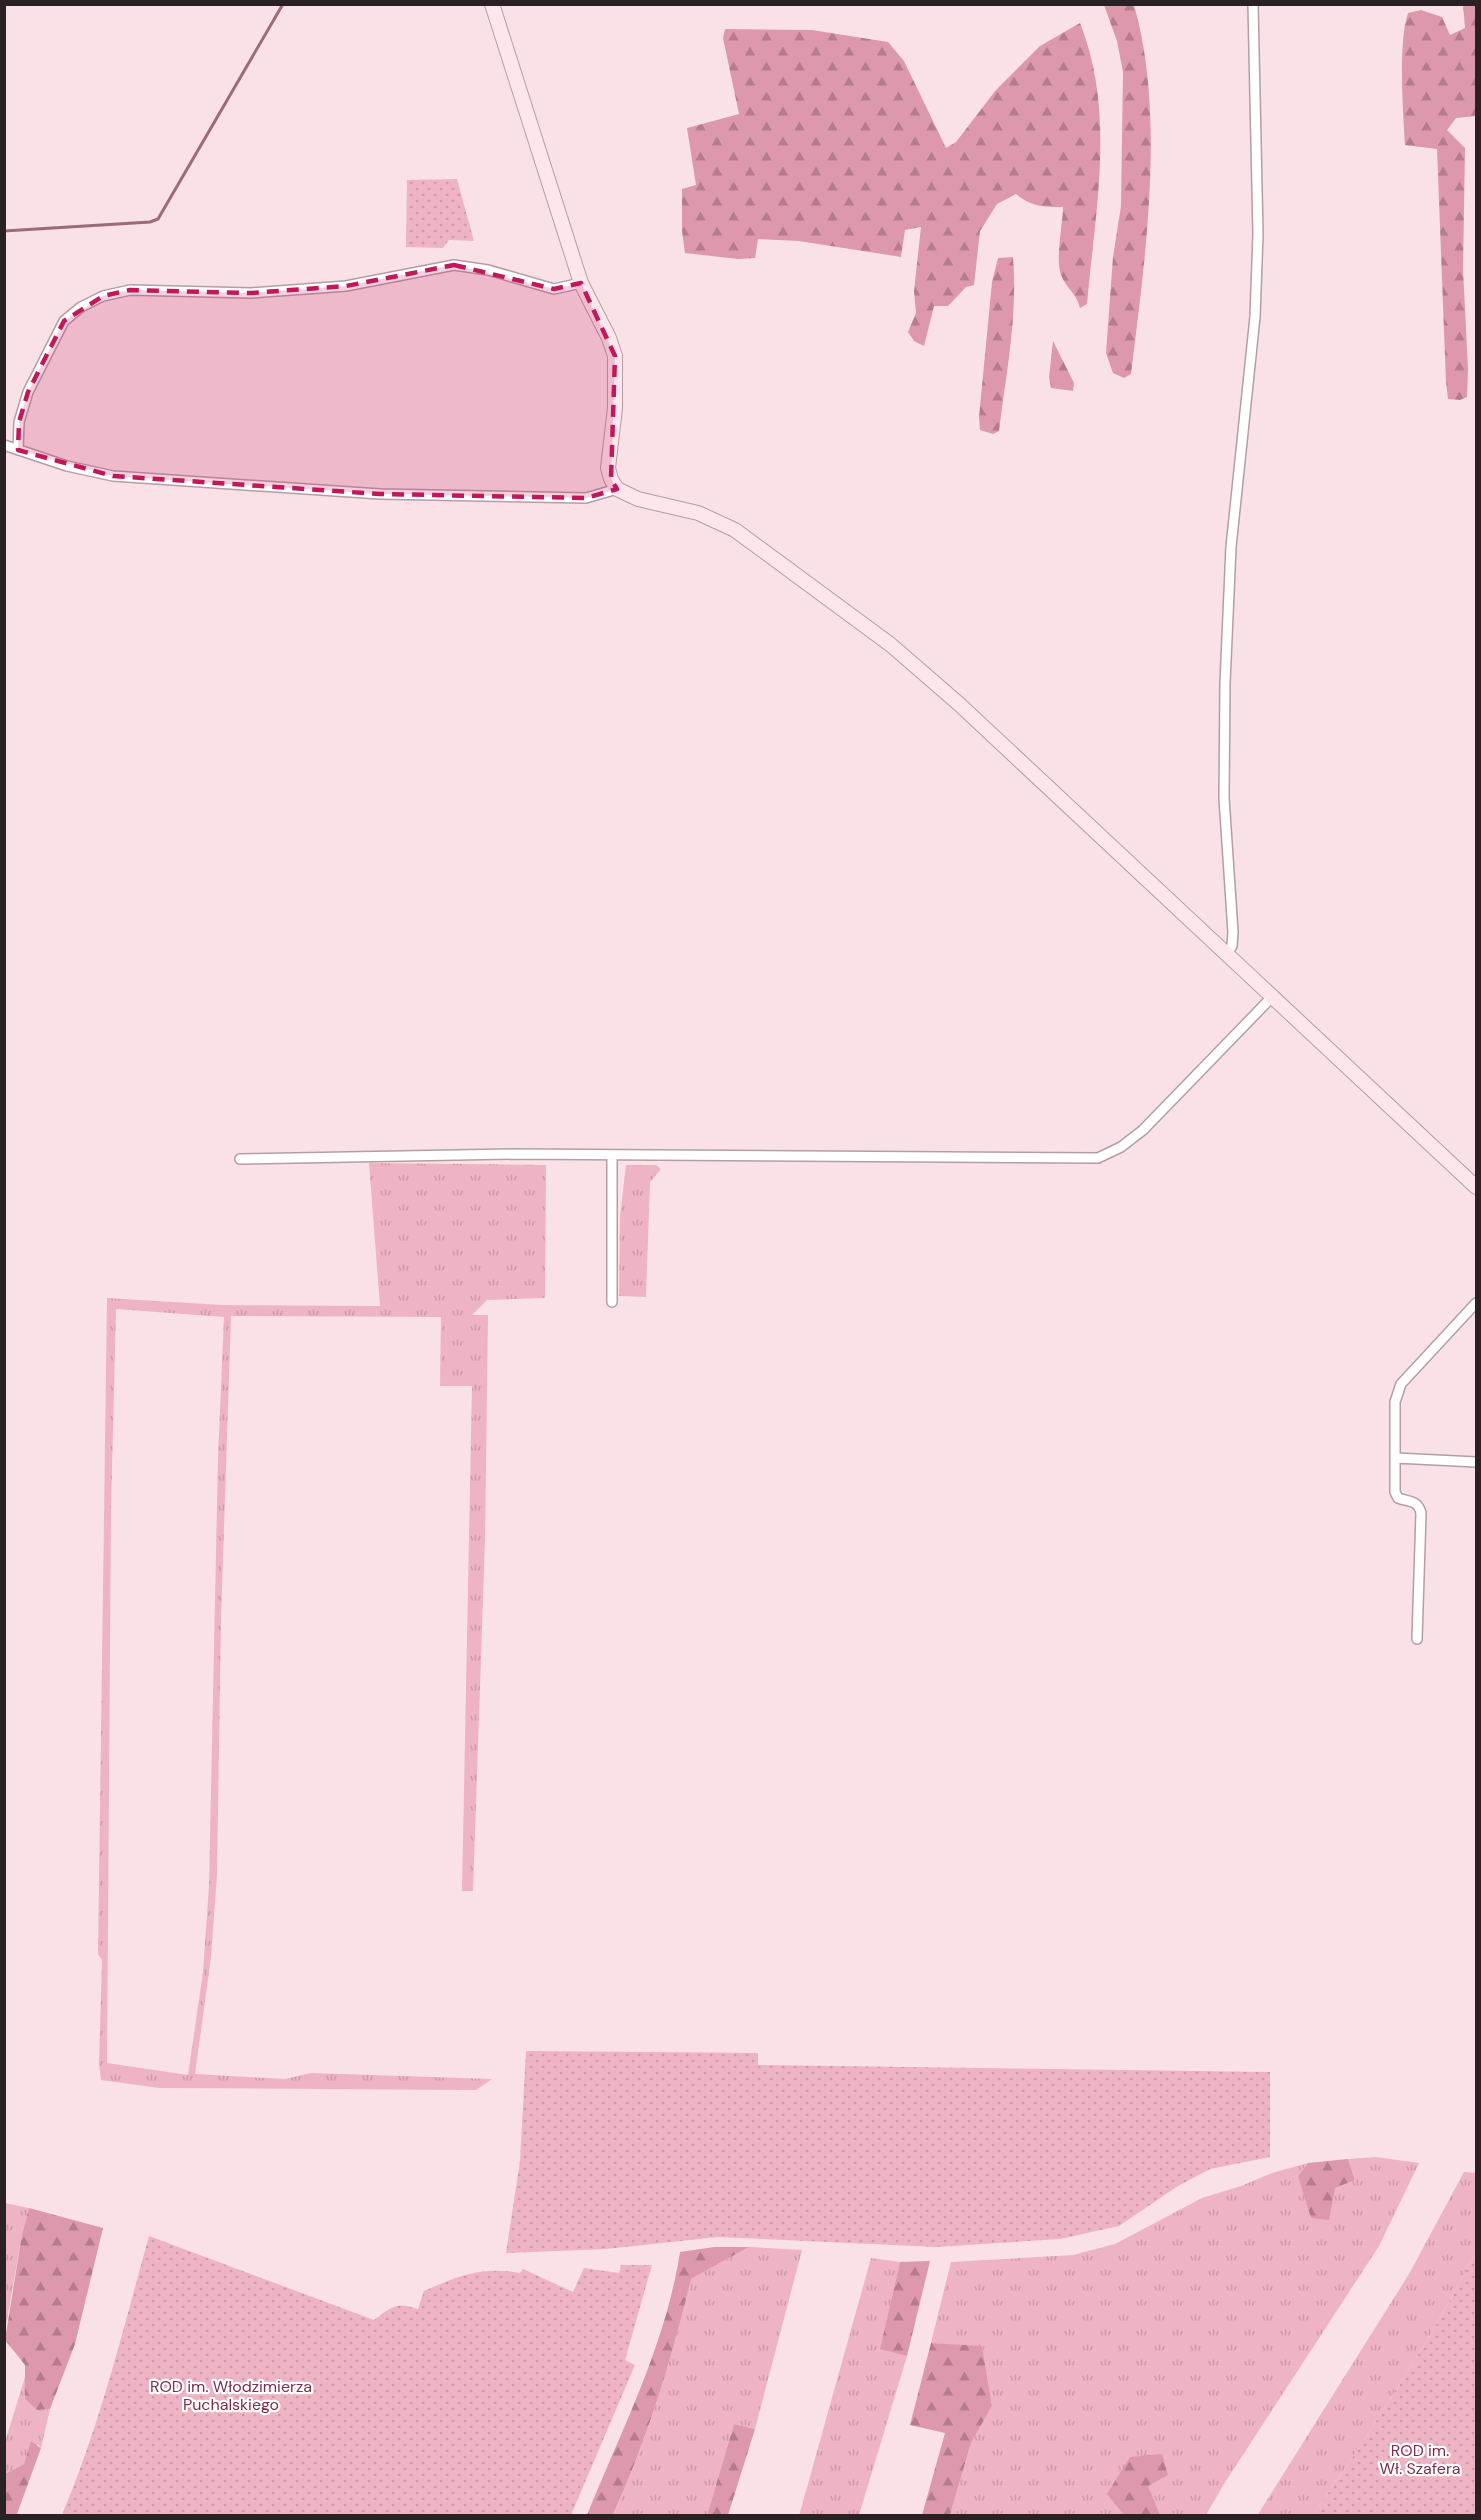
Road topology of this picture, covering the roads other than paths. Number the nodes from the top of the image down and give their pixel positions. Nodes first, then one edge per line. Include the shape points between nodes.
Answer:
1 (492, 4) edge
2 (1253, 4) edge
3 (581, 283) junction
4 (4, 445) edge
5 (18, 450) junction
6 (617, 489) junction
7 (1226, 954) junction
8 (1272, 997) junction
9 (612, 1155) junction
10 (240, 1159) dead end
11 (1476, 1187) edge
12 (612, 1302) dead end
13 (1476, 1303) edge
14 (1396, 1458) junction
15 (1476, 1462) edge
16 (1417, 1639) dead end

1 - 3 street
2 - 7 street via 1256,317 1228,575 1224,798 1233,932
3 - 5 street via 554,289 488,270 454,265 346,286 251,293 130,291 103,296 64,321 28,392 19,422
3 - 6 street via 615,356 615,408 608,468
4 - 5 street
5 - 6 street via 113,476 270,487 380,494 586,498
6 - 7 street via 638,499 698,513 735,530 891,645
7 - 8 street
8 - 9 street via 1143,1130 1121,1148 1098,1158
8 - 11 street
9 - 10 street
9 - 12 street
13 - 14 street via 1401,1384 1395,1402
14 - 15 street
14 - 16 street via 1395,1492 1398,1498 1419,1506 1421,1513

